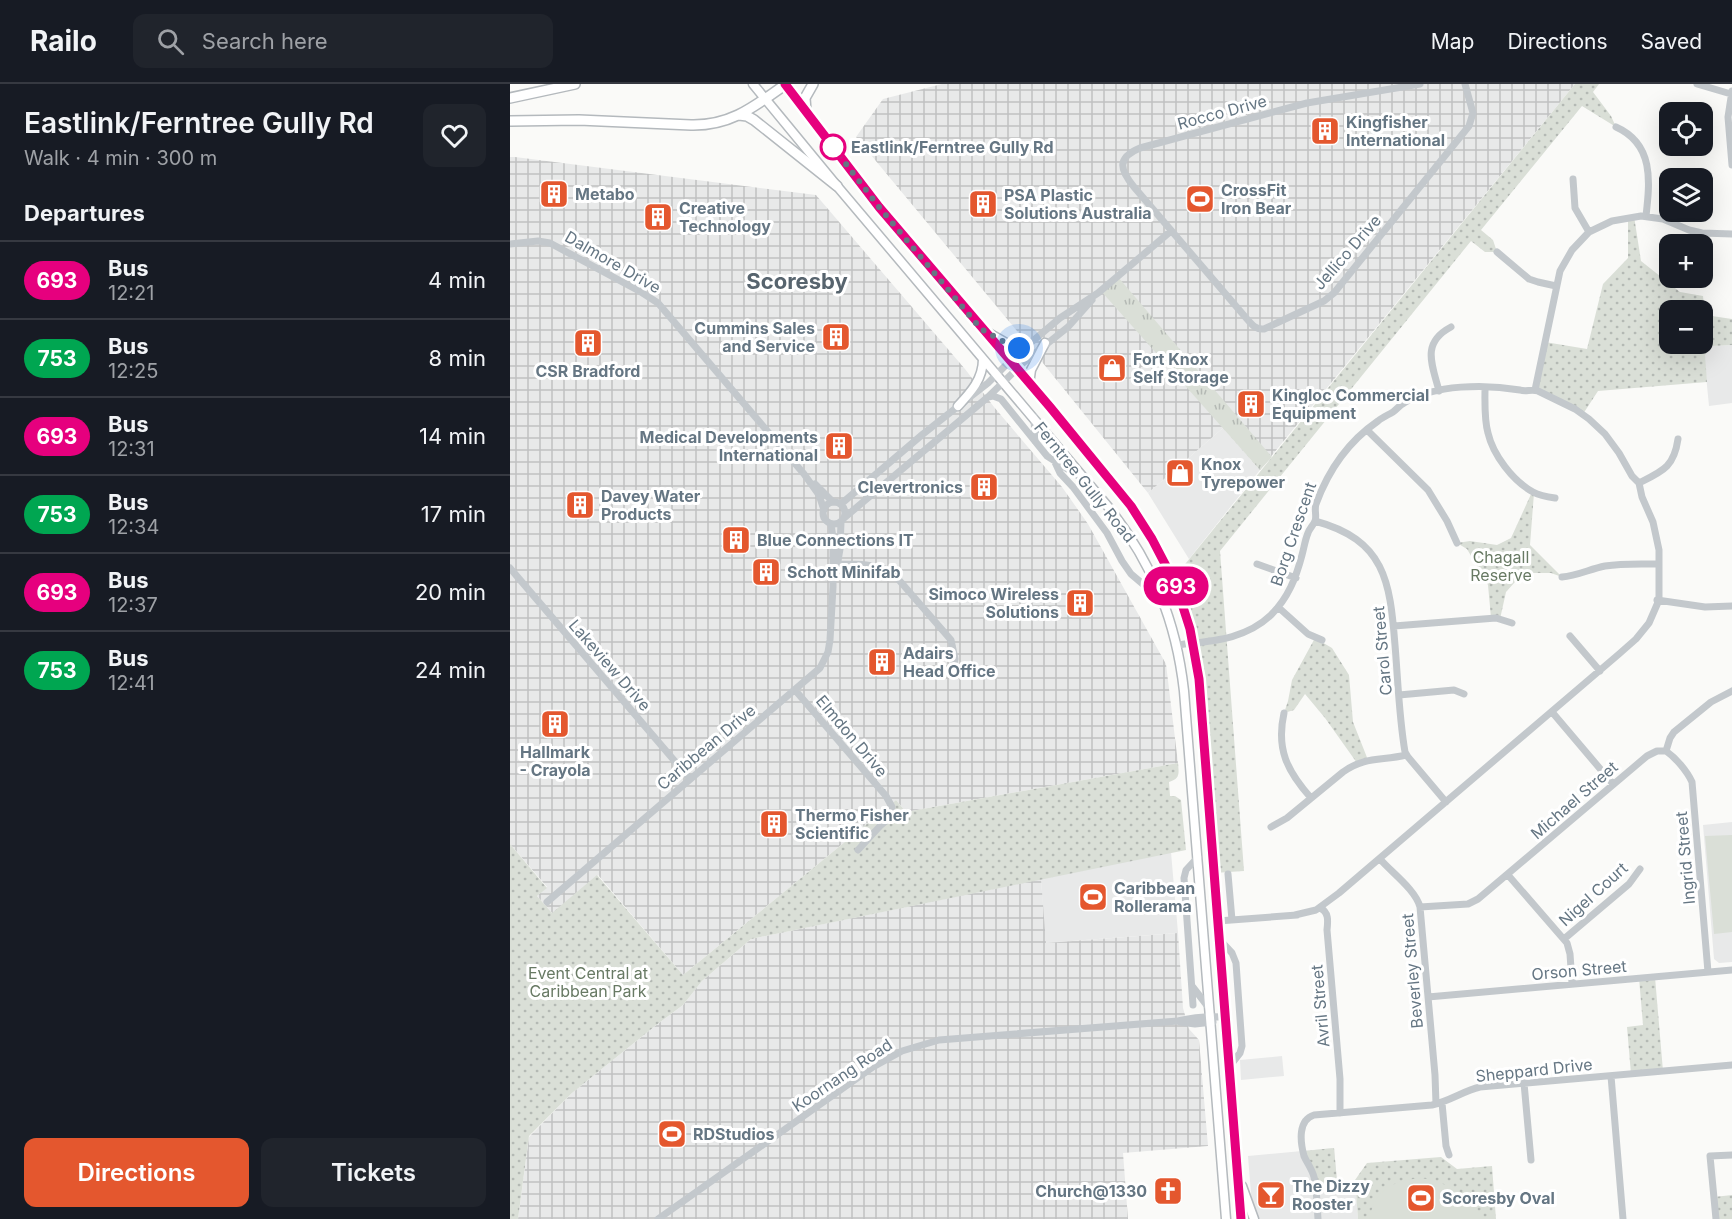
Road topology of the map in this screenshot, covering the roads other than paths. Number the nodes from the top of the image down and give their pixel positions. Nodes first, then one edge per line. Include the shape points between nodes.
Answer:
1 (575, 84) edge
2 (753, 84) edge
3 (785, 84) edge
4 (813, 84) edge
5 (1420, 84) edge
6 (1465, 84) edge
7 (1697, 84) edge
8 (1732, 93) edge
9 (510, 98) edge
10 (765, 99) junction
11 (806, 111) junction
12 (739, 115) junction
13 (510, 121) edge
14 (1616, 127) dead end
15 (1732, 165) edge
16 (1573, 179) dead end
17 (837, 186) junction
18 (1646, 216) junction
19 (1172, 231) junction
20 (1589, 232) junction
21 (1732, 234) edge
22 (510, 244) edge
23 (1497, 252) dead end
24 (1556, 286) junction
25 (1098, 294) junction
26 (1451, 327) dead end
27 (981, 329) junction
28 (1046, 343) junction
29 (1025, 347) junction
30 (983, 359) junction
31 (1009, 361) junction
32 (1016, 369) junction
33 (996, 374) junction
34 (1003, 382) junction
35 (1029, 384) junction
36 (1485, 387) junction
37 (1535, 390) junction
38 (1439, 391) junction
39 (988, 397) junction
40 (958, 406) junction
41 (1034, 417) junction
42 (1366, 430) junction
43 (1678, 439) dead end
44 (1035, 441) junction
45 (1053, 460) junction
46 (804, 474) junction
47 (1639, 483) junction
48 (1090, 484) junction
49 (1555, 498) dead end
50 (833, 502) junction
51 (841, 504) junction
52 (824, 510) junction
53 (842, 520) junction
54 (1315, 521) junction
55 (831, 524) junction
56 (1457, 543) dead end
57 (835, 564) junction
58 (1257, 564) dead end
59 (1659, 564) junction
60 (510, 568) edge
61 (1171, 574) junction
62 (1562, 577) dead end
63 (1296, 578) junction
64 (1160, 592) junction
65 (1657, 600) junction
66 (1732, 606) edge
67 (1278, 607) junction
68 (1512, 622) dead end
69 (1394, 626) junction
70 (1570, 636) dead end
71 (1322, 640) dead end
72 (1193, 643) junction
73 (1177, 645) junction
74 (953, 668) dead end
75 (1600, 671) junction
76 (795, 690) junction
77 (1732, 691) edge
78 (1464, 694) dead end
79 (1399, 695) junction
80 (1552, 712) junction
81 (1284, 713) dead end
82 (1666, 751) junction
83 (1406, 754) junction
84 (690, 779) junction
85 (1613, 784) junction
86 (1311, 798) junction
87 (1446, 802) junction
88 (1271, 827) dead end
89 (858, 850) dead end
90 (1198, 857) junction
91 (1381, 858) junction
92 (1640, 869) dead end
93 (1228, 874) dead end
94 (1508, 875) junction
95 (547, 902) dead end
96 (1420, 908) junction
97 (1321, 910) junction
98 (1232, 920) junction
99 (1218, 921) junction
100 (1219, 939) junction
101 (1563, 939) junction
102 (1732, 970) edge
103 (1708, 972) junction
104 (1572, 983) junction
105 (1191, 986) junction
106 (1428, 997) junction
107 (1193, 1005) dead end
108 (1210, 1016) junction
109 (1225, 1017) junction
110 (1732, 1065) edge
111 (1229, 1067) junction
112 (1611, 1076) junction
113 (1524, 1083) junction
114 (1439, 1104) junction
115 (1343, 1113) junction
116 (1449, 1155) dead end
117 (1732, 1155) edge
118 (1531, 1160) dead end
119 (1237, 1165) junction
120 (658, 1219) edge
121 (1226, 1219) edge
122 (1241, 1219) edge
123 (1254, 1219) edge
124 (1318, 1219) edge
125 (1623, 1219) edge
126 (1716, 1219) edge

1 - 9 highway
2 - 10 main road, Ferntree Gully Road
3 - 10 highway
3 - 11 main road, Ferntree Gully Road
4 - 11 highway via 804,101
5 - 19 street, Rocco Drive via 1307,103 1127,154 1122,162 1125,176
6 - 19 street, Jellico Drive via 1473,110 1469,126 1324,301 1259,330
7 - 8 street
8 - 15 street via 1728,124
10 - 12 highway
10 - 17 main road, Ferntree Gully Road
11 - 27 main road, Ferntree Gully Road via 879,207
12 - 13 highway via 699,125
12 - 17 highway via 754,120
14 - 18 street via 1632,135 1645,157 1649,181
16 - 20 street via 1574,205
17 - 30 main road, Ferntree Gully Road
18 - 20 street via 1618,219
18 - 21 street via 1702,233
19 - 25 street
20 - 24 street via 1568,255
22 - 46 street, Dalmore Drive via 550,243 653,299
23 - 24 street via 1532,280
24 - 37 street
25 - 28 street via 1068,327
25 - 29 street
26 - 38 street via 1435,339 1431,351
27 - 29 main road via 1015,348
27 - 31 main road, Ferntree Gully Road
28 - 32 street
28 - 35 main road via 1031,369
29 - 31 street
30 - 33 main road, Ferntree Gully Road
30 - 40 main road via 980,379
31 - 32 main road, Ferntree Gully Road
31 - 33 street
32 - 34 street
32 - 35 main road, Ferntree Gully Road
33 - 34 main road, Ferntree Gully Road
33 - 40 street
34 - 39 street
34 - 41 main road, Ferntree Gully Road
35 - 61 main road, Ferntree Gully Road via 1125,498
36 - 37 street, Borg Crescent
36 - 38 street, Borg Crescent
36 - 49 street via 1486,427 1496,452 1529,490
37 - 47 street, Borg Crescent via 1596,424
38 - 42 street, Borg Crescent via 1407,402
39 - 44 street via 1001,399
39 - 53 street
40 - 51 street
41 - 44 street
41 - 48 main road, Ferntree Gully Road
42 - 54 street, Borg Crescent via 1328,478 1314,508
42 - 56 street via 1428,490
43 - 47 street via 1672,461
44 - 45 street
45 - 48 street
45 - 64 street via 1107,533 1131,574
46 - 50 street, Dalmore Drive
46 - 52 street, Dalmore Drive
47 - 59 street, Borg Crescent via 1655,529
48 - 64 main road, Ferntree Gully Road via 1135,544
50 - 51 street
50 - 52 street
51 - 53 street via 845,511
52 - 55 street via 824,517
53 - 55 street
53 - 57 street, Caribbean Drive
54 - 63 street, Borg Crescent via 1307,533
54 - 69 street, Carol Street via 1352,537 1376,561 1389,590
55 - 57 street, Caribbean Drive
57 - 74 street via 874,566 892,572 951,640
57 - 76 street, Caribbean Drive via 826,658 818,671
58 - 63 street
59 - 62 street via 1616,565
59 - 65 street, Borg Crescent via 1654,586
60 - 84 street, Lakeview Drive
61 - 64 street
61 - 72 main road, Ferntree Gully Road
63 - 67 street, Borg Crescent
64 - 73 main road, Ferntree Gully Road
65 - 66 street via 1706,607
65 - 75 street, Borg Crescent via 1644,629
67 - 71 street via 1308,634
67 - 72 street, Borg Crescent via 1243,633
68 - 69 street via 1496,618
69 - 79 street, Carol Street
70 - 75 street
72 - 73 street, Borg Crescent
72 - 99 main road, Ferntree Gully Road
73 - 90 main road, Ferntree Gully Road
75 - 80 street, Borg Crescent
76 - 84 street, Caribbean Drive
76 - 89 street, Elmdon Drive via 892,807 891,817
77 - 82 street via 1711,702 1674,732
78 - 79 street via 1454,690
79 - 83 street, Carol Street
80 - 85 street
80 - 87 street, Borg Crescent
81 - 86 street via 1284,759
82 - 85 street, Michael Street via 1651,753
82 - 103 street, Ingrid Street via 1692,782
83 - 86 street via 1357,763
83 - 87 street
84 - 95 street, Caribbean Drive
85 - 94 street, Michael Street
86 - 88 street
87 - 91 street, Borg Crescent
90 - 105 street via 1184,878
90 - 108 main road, Ferntree Gully Road
91 - 96 street, Beverley Street via 1418,900
91 - 97 street, Borg Crescent
92 - 101 street, Nigel Court via 1629,884
93 - 98 street
94 - 96 street, Michael Street via 1473,902
94 - 101 street
96 - 106 street, Beverley Street
97 - 98 street, Borg Crescent
97 - 115 street, Avril Street via 1327,930
98 - 99 street, Borg Crescent
99 - 100 main road, Ferntree Gully Road
100 - 109 main road, Ferntree Gully Road
100 - 111 street via 1236,963 1242,1046
101 - 104 street via 1570,951
102 - 103 street, Orson Street
103 - 104 street, Orson Street
104 - 106 street, Orson Street
105 - 107 street
105 - 108 street
106 - 114 street, Beverley Street
108 - 109 street, Koornang Road
108 - 120 street, Koornang Road via 1195,1024 1178,1021 946,1039 909,1048 873,1067
108 - 121 main road, Ferntree Gully Road
109 - 111 main road, Ferntree Gully Road
110 - 112 street, Sheppard Drive
111 - 119 main road, Ferntree Gully Road
112 - 113 street, Sheppard Drive
112 - 125 street
113 - 114 street, Sheppard Drive via 1476,1088
113 - 118 street
114 - 115 street, Sheppard Drive
114 - 116 street, Beverley Street
115 - 124 street, Sheppard Drive via 1314,1115 1306,1119 1302,1128 1304,1151 1314,1178
117 - 126 street via 1710,1156
119 - 122 main road, Ferntree Gully Road
119 - 123 main road

